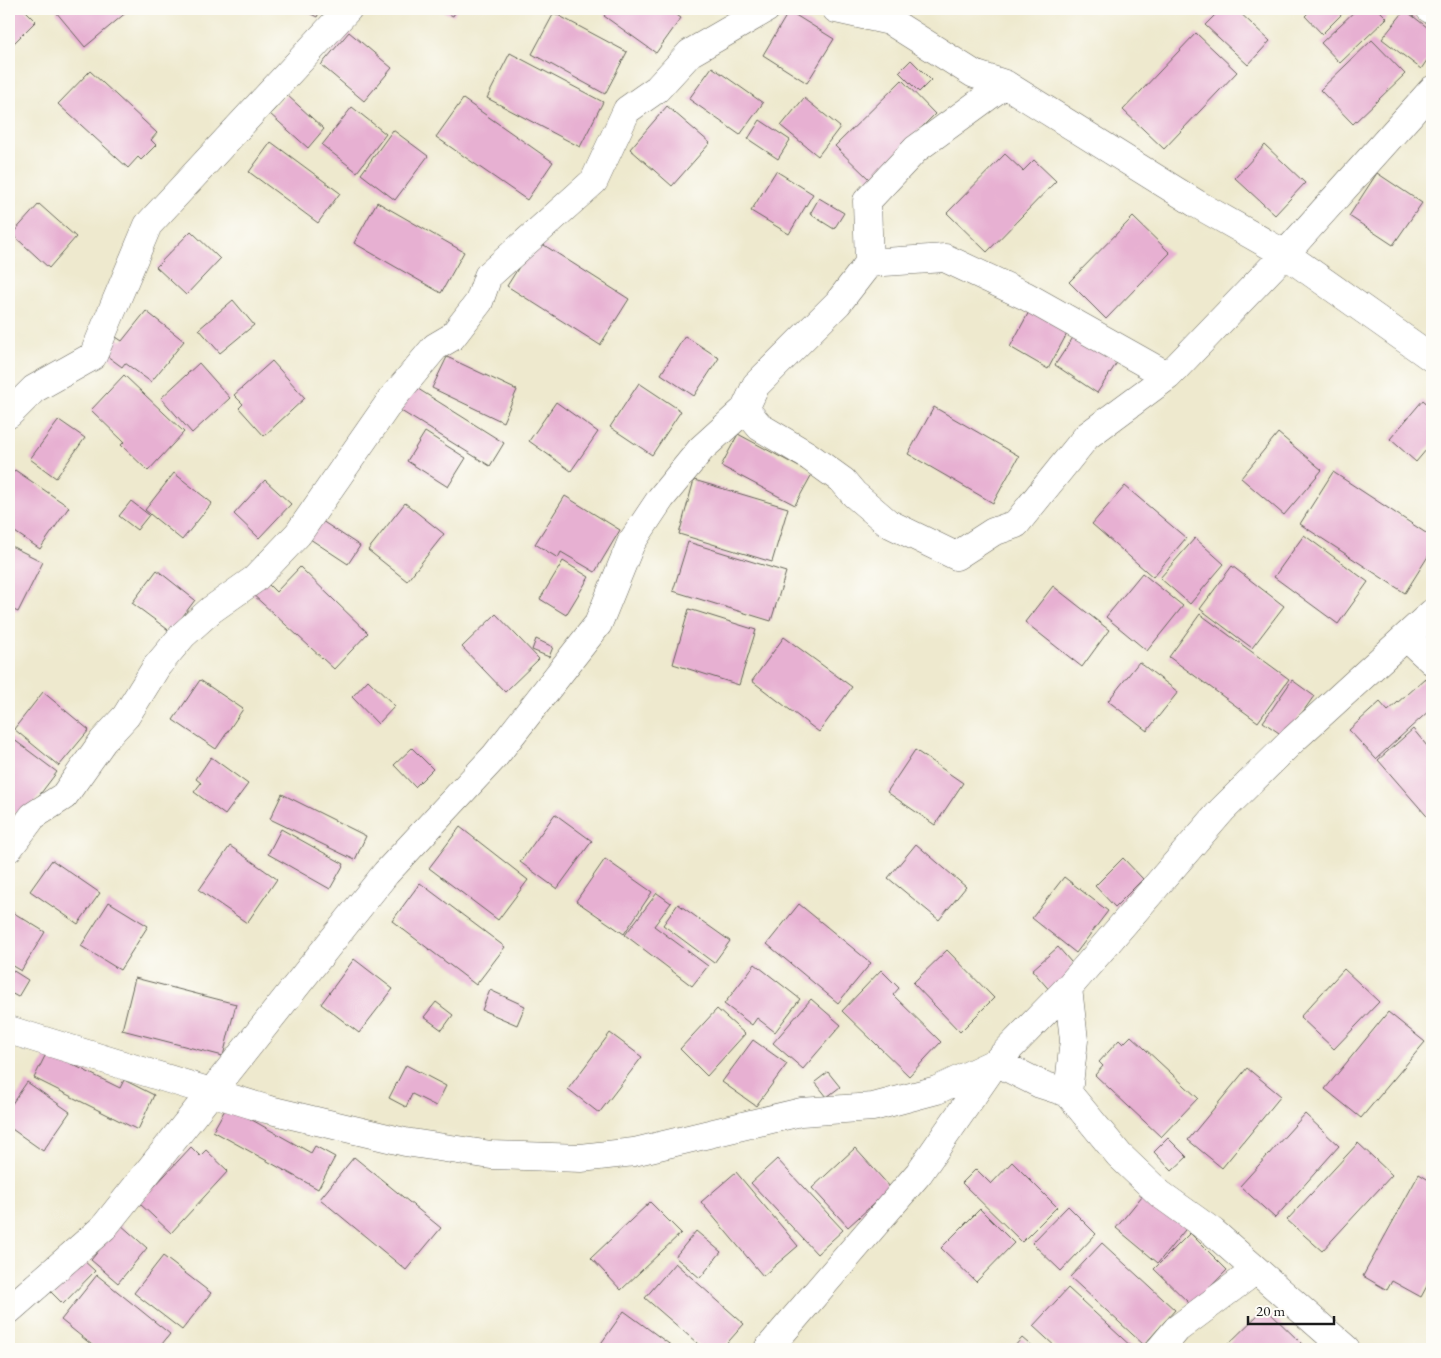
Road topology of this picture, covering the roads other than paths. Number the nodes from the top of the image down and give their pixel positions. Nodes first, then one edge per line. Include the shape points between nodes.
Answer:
1 (348, 9) edge
2 (766, 9) edge
3 (836, 9) edge
4 (1005, 84) junction
5 (1432, 90) edge
6 (1285, 254) junction
7 (868, 263) junction
8 (1432, 358) edge
9 (1168, 376) junction
10 (745, 409) junction
11 (9, 414) edge
12 (1432, 613) edge
13 (1407, 638) junction
14 (1432, 662) edge
15 (9, 848) edge
16 (1068, 988) junction
17 (9, 1030) edge
18 (996, 1062) junction
19 (212, 1092) junction
20 (1068, 1093) junction
21 (1256, 1270) junction
22 (9, 1310) edge
23 (768, 1349) edge
24 (1160, 1349) edge
25 (1346, 1349) edge

1 - 11 street via 148,225 93,356 34,388
2 - 15 street via 690,52 657,89 627,110 594,182 488,276 479,302 452,337 435,347 391,400 298,534 256,579 211,610 183,635 64,796 34,816
3 - 4 street via 890,21 974,74
4 - 6 street via 1197,204
4 - 7 street via 916,149 867,202
5 - 6 street
6 - 8 street
6 - 9 street
7 - 9 street via 945,258 1026,296
7 - 10 street via 838,304 756,385
9 - 10 street via 1088,436 1016,524 993,532 956,556 888,523 854,494 843,480 760,427
10 - 19 street via 701,449 661,498 631,543 598,624 495,756 386,873
12 - 13 street
13 - 14 street
13 - 16 street via 1294,739 1222,810
16 - 18 street
16 - 20 street via 1074,1040
17 - 19 street
18 - 19 street via 937,1090 872,1107 801,1112 634,1152 581,1158 491,1155 405,1142 266,1109
18 - 20 street via 1040,1084
18 - 23 street via 919,1173
19 - 22 street via 104,1227
20 - 21 street via 1119,1155 1153,1187 1213,1232
21 - 24 street via 1177,1329
21 - 25 street

